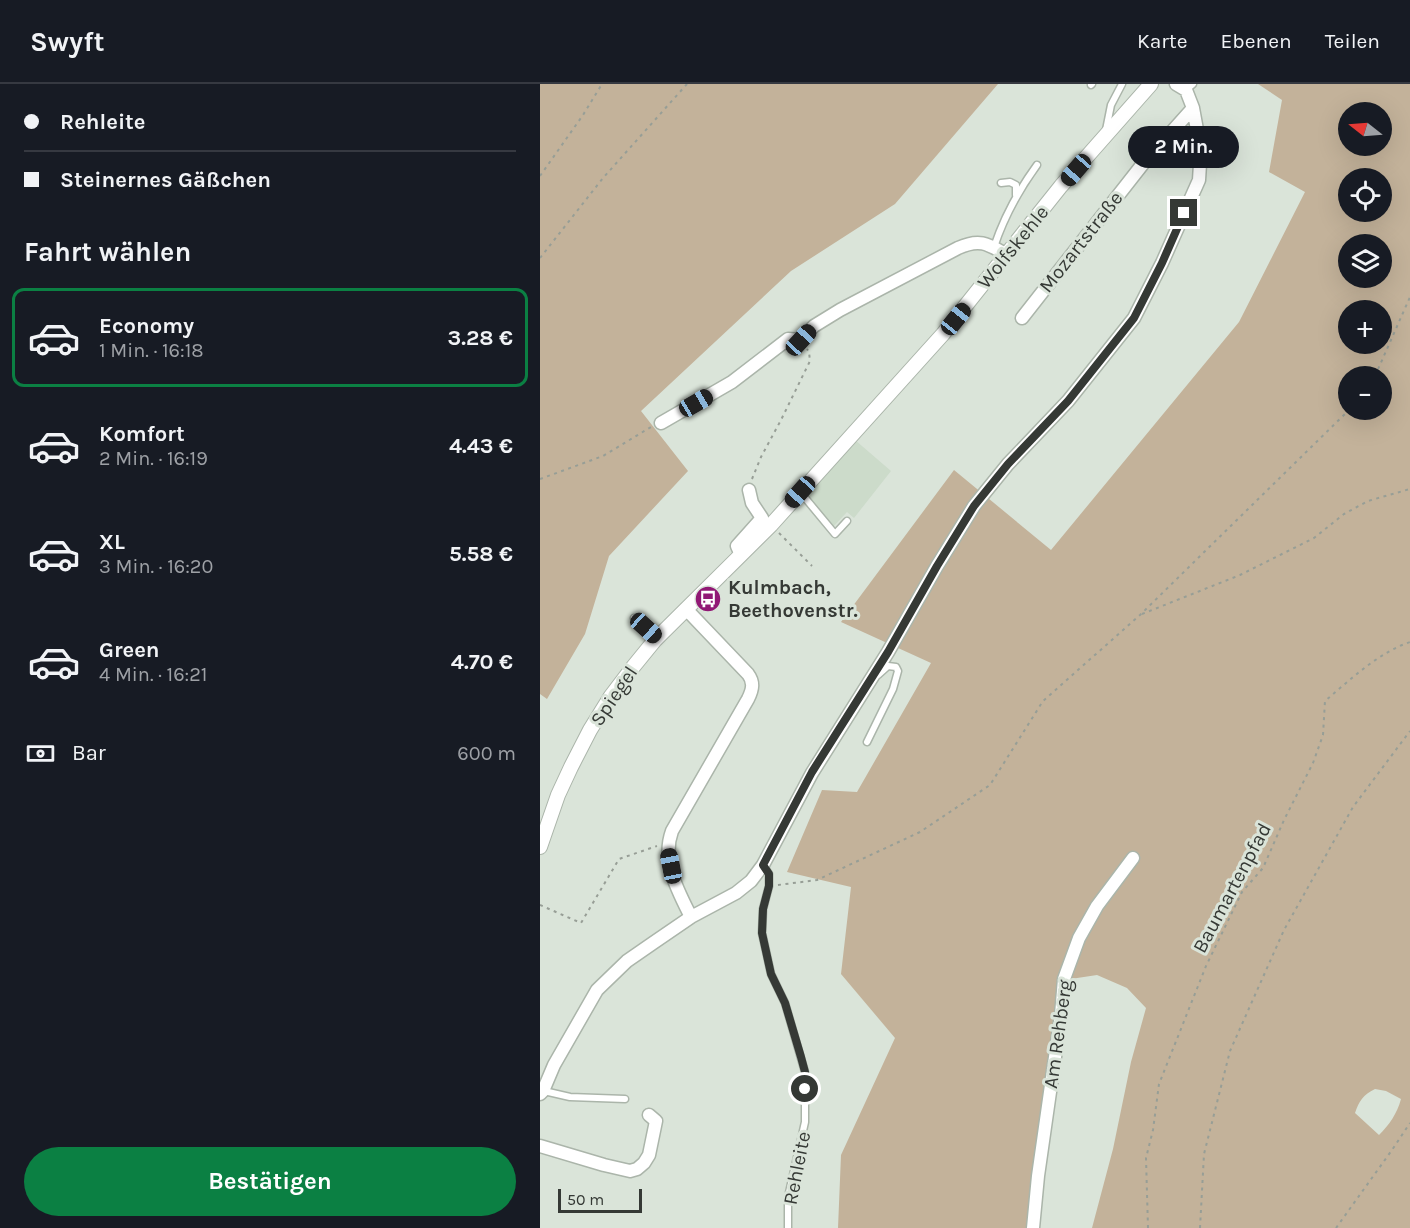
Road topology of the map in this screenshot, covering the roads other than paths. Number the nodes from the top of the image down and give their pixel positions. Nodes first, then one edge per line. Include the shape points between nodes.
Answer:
1 (1122, 84) edge
2 (1151, 84) edge
3 (1185, 86) edge
4 (1193, 108) junction
5 (1105, 136) junction
6 (1037, 165) dead end
7 (1001, 183) dead end
8 (1015, 199) junction
9 (994, 247) junction
10 (1006, 255) junction
11 (1022, 318) dead end
12 (661, 423) road end
13 (749, 490) road end
14 (800, 492) junction
15 (847, 521) dead end
16 (741, 555) junction
17 (686, 609) junction
18 (634, 618) dead end
19 (657, 638) junction
20 (870, 680) junction
21 (867, 742) dead end
22 (540, 847) edge
23 (1133, 858) dead end
24 (763, 865) junction
25 (691, 917) junction
26 (542, 1092) edge
27 (625, 1099) dead end
28 (650, 1114) dead end
29 (540, 1146) edge
30 (788, 1228) edge
31 (1033, 1228) edge

1 - 5 lane via 1111,105
2 - 5 street, Wolfskehle
3 - 4 street
4 - 11 street, Mozartstraße via 1142,165
4 - 20 street via 1200,146 1199,180 1134,318 1068,401 974,506
5 - 10 street, Wolfskehle
6 - 8 lane
7 - 8 lane via 1016,185
8 - 9 lane
9 - 10 street
9 - 12 street via 969,243 849,304 814,326 801,340 788,339 732,382
10 - 14 street, Wolfskehle via 943,334
13 - 16 street via 762,518 737,546
14 - 15 lane via 836,534
14 - 16 street, Spiegel
16 - 17 street, Spiegel
17 - 19 street, Spiegel
17 - 25 street via 752,679 753,685 668,842 674,882
18 - 19 lane
19 - 22 street, Spiegel via 611,696 590,730 558,795
20 - 21 lane via 888,666 898,671
20 - 24 street via 812,772
23 - 31 street, Am Rehberg via 1078,938 1064,979
24 - 25 street via 736,893
24 - 30 lane, Rehleite via 769,874 769,886 762,933 771,974 785,1003 805,1072 806,1122 788,1197
25 - 26 street via 627,961 597,990
26 - 27 lane
28 - 29 street via 656,1120 648,1155 644,1163 630,1171

